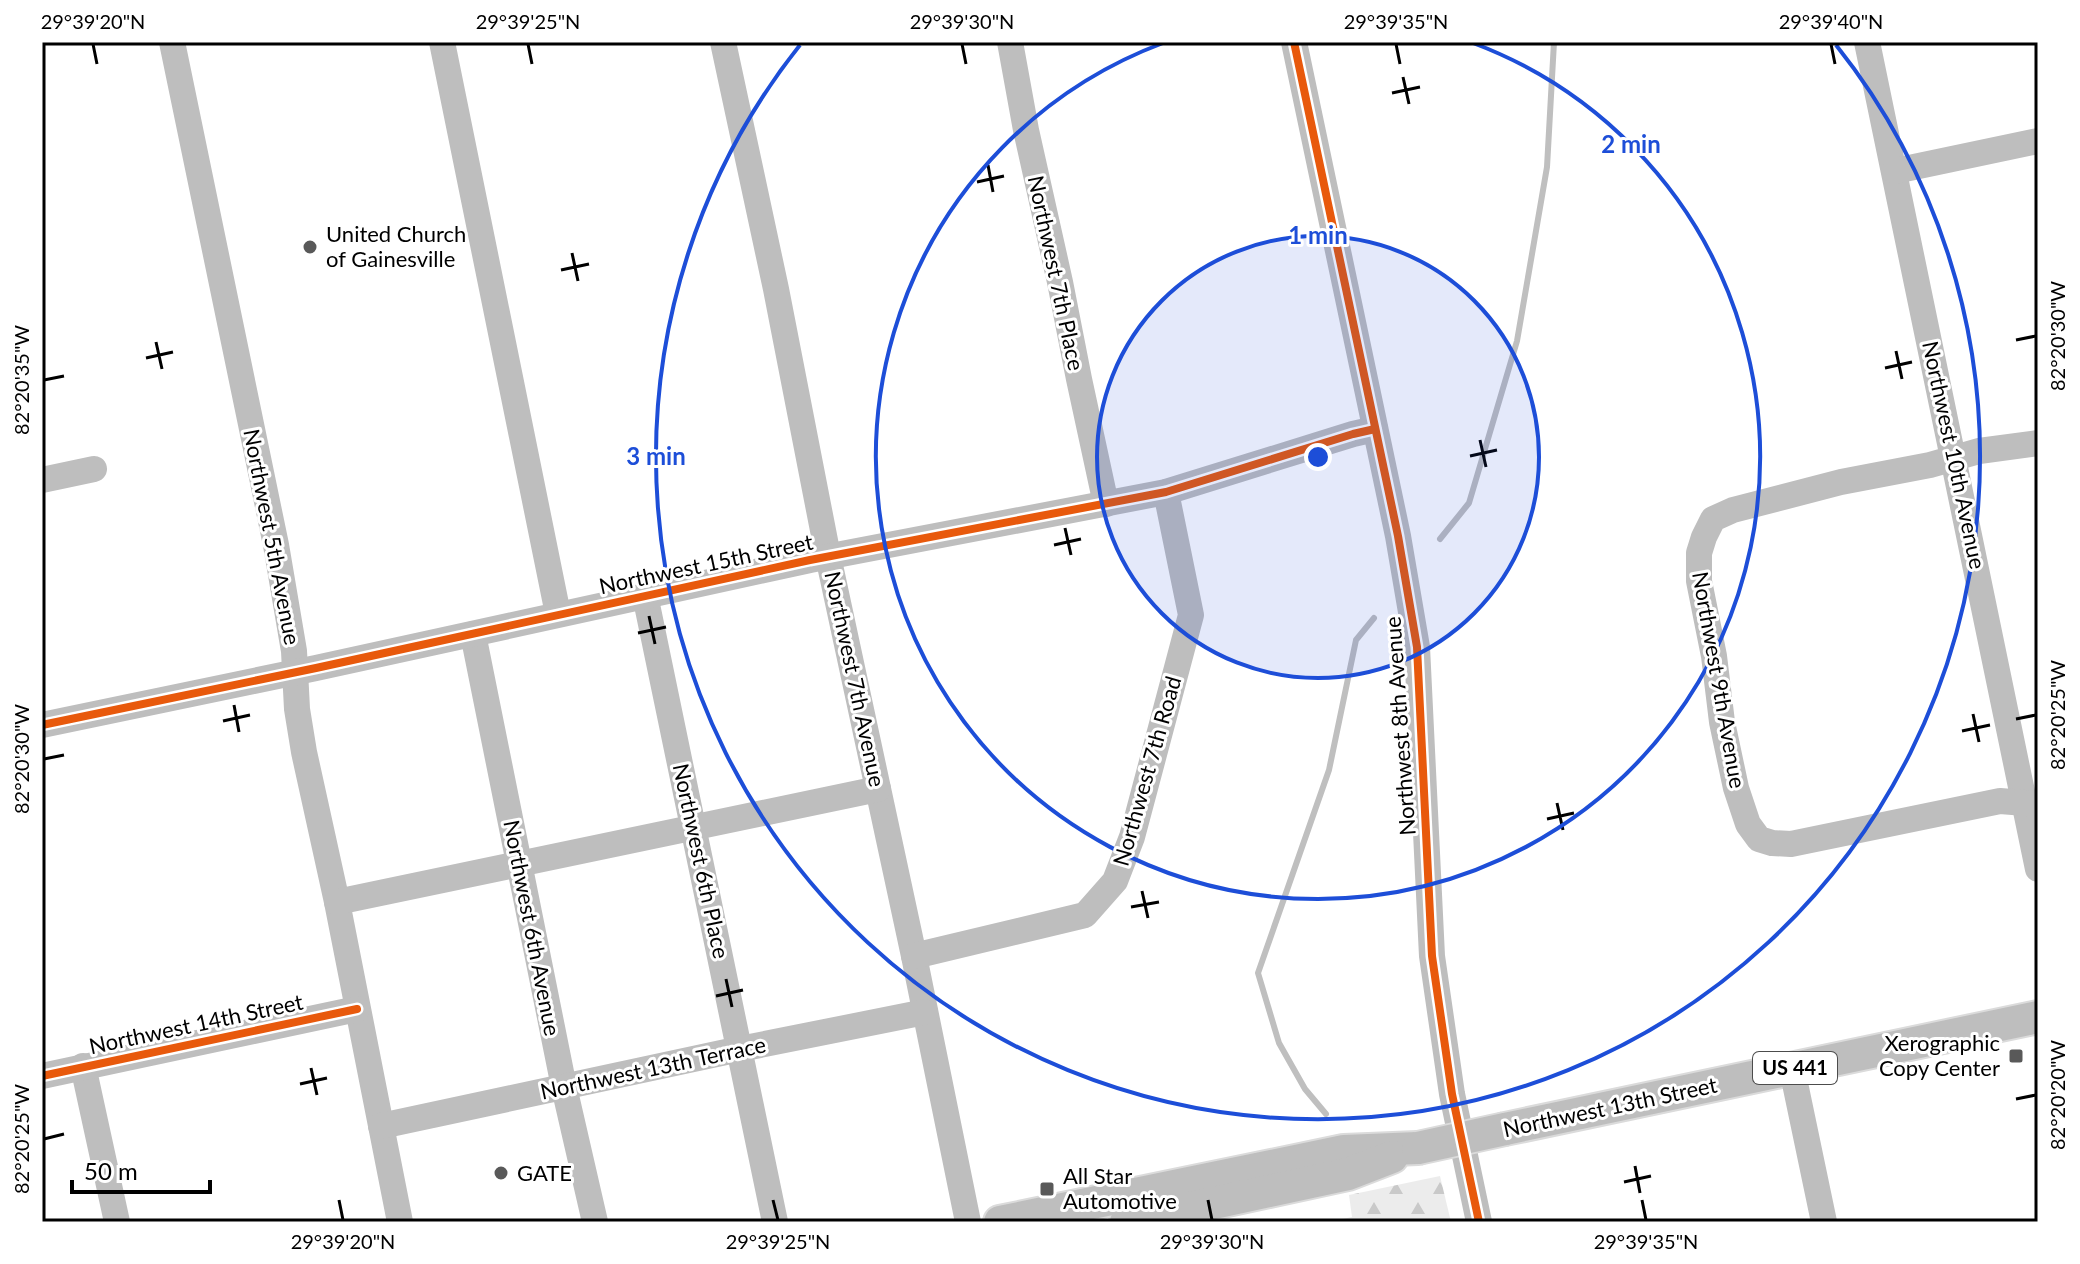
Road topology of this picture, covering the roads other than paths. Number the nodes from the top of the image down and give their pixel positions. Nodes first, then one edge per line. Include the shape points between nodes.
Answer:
1 (172, 42) edge
2 (442, 42) edge
3 (723, 42) edge
4 (1010, 42) edge
5 (1294, 42) edge
6 (1867, 42) edge
7 (2038, 141) edge
8 (1895, 171) junction
9 (1375, 429) junction
10 (2038, 443) edge
11 (1954, 457) junction
12 (94, 469) dead end
13 (42, 480) edge
14 (1166, 492) junction
15 (1106, 504) junction
16 (828, 556) junction
17 (645, 595) junction
18 (558, 614) junction
19 (473, 634) junction
20 (295, 673) junction
21 (43, 719) edge
22 (878, 789) junction
23 (2032, 804) edge
24 (695, 827) junction
25 (520, 864) junction
26 (2038, 869) edge
27 (337, 902) junction
28 (914, 956) junction
29 (357, 1009) junction
30 (925, 1012) junction
31 (2038, 1017) edge
32 (740, 1049) junction
33 (83, 1066) junction
34 (1792, 1069) junction
35 (42, 1076) edge
36 (564, 1087) junction
37 (381, 1126) junction
38 (1418, 1148) junction
39 (117, 1222) edge
40 (400, 1222) edge
41 (595, 1222) edge
42 (775, 1222) edge
43 (968, 1222) edge
44 (1000, 1222) edge
45 (1126, 1222) edge
46 (1479, 1222) edge
47 (1824, 1222) edge

1 - 20 street, Northwest 5th Avenue via 276,545
2 - 18 street
3 - 16 street, Northwest 7th Avenue
4 - 15 street, Northwest 7th Place
5 - 9 street, Northwest 8th Avenue
6 - 8 street, Northwest 10th Avenue
7 - 8 street
8 - 11 street, Northwest 10th Avenue
9 - 14 street, Northwest 15th Street
9 - 46 street, Northwest 8th Avenue via 1417,647 1432,956 1452,1094
10 - 11 street
11 - 23 street, Northwest 10th Avenue
11 - 23 street, Northwest 9th Avenue via 1713,519 1699,553 1699,581 1736,788 1748,824 1759,839 1772,843 1791,844 1998,801
12 - 13 street
14 - 15 street, Northwest 15th Street
14 - 28 street, Northwest 7th Road via 1191,615 1132,837 1115,881 1085,915
15 - 16 street, Northwest 15th Street
16 - 17 street, Northwest 15th Street
16 - 22 street, Northwest 7th Avenue
17 - 18 street, Northwest 15th Street
17 - 24 street, Northwest 6th Place
18 - 19 street, Northwest 15th Street
19 - 20 street, Northwest 15th Street
19 - 25 street, Northwest 6th Avenue
20 - 21 street, Northwest 15th Street
20 - 27 street, Northwest 5th Avenue via 304,752
22 - 24 street
22 - 28 street, Northwest 7th Avenue
23 - 26 street, Northwest 10th Avenue
24 - 25 street
24 - 32 street, Northwest 6th Place
25 - 27 street
25 - 36 street, Northwest 6th Avenue
27 - 29 street, Northwest 5th Avenue
28 - 30 street, Northwest 7th Avenue
29 - 33 street, Northwest 14th Street
29 - 37 street, Northwest 5th Avenue
30 - 32 street, Northwest 13th Terrace
30 - 43 street, Northwest 7th Avenue
31 - 34 main road, Northwest 13th Street / US 441
32 - 36 street, Northwest 13th Terrace
32 - 42 street, Northwest 6th Place
33 - 35 street, Northwest 14th Street
33 - 39 street
34 - 38 main road, Northwest 13th Street / US 441, bridge
34 - 47 street
36 - 37 street, Northwest 13th Terrace
36 - 41 street, Northwest 6th Avenue
37 - 40 street, Northwest 5th Avenue
38 - 44 main road, Northwest 13th Street / US 441 via 1344,1151
38 - 45 main road, Northwest 13th Street / US 441 via 1348,1174

